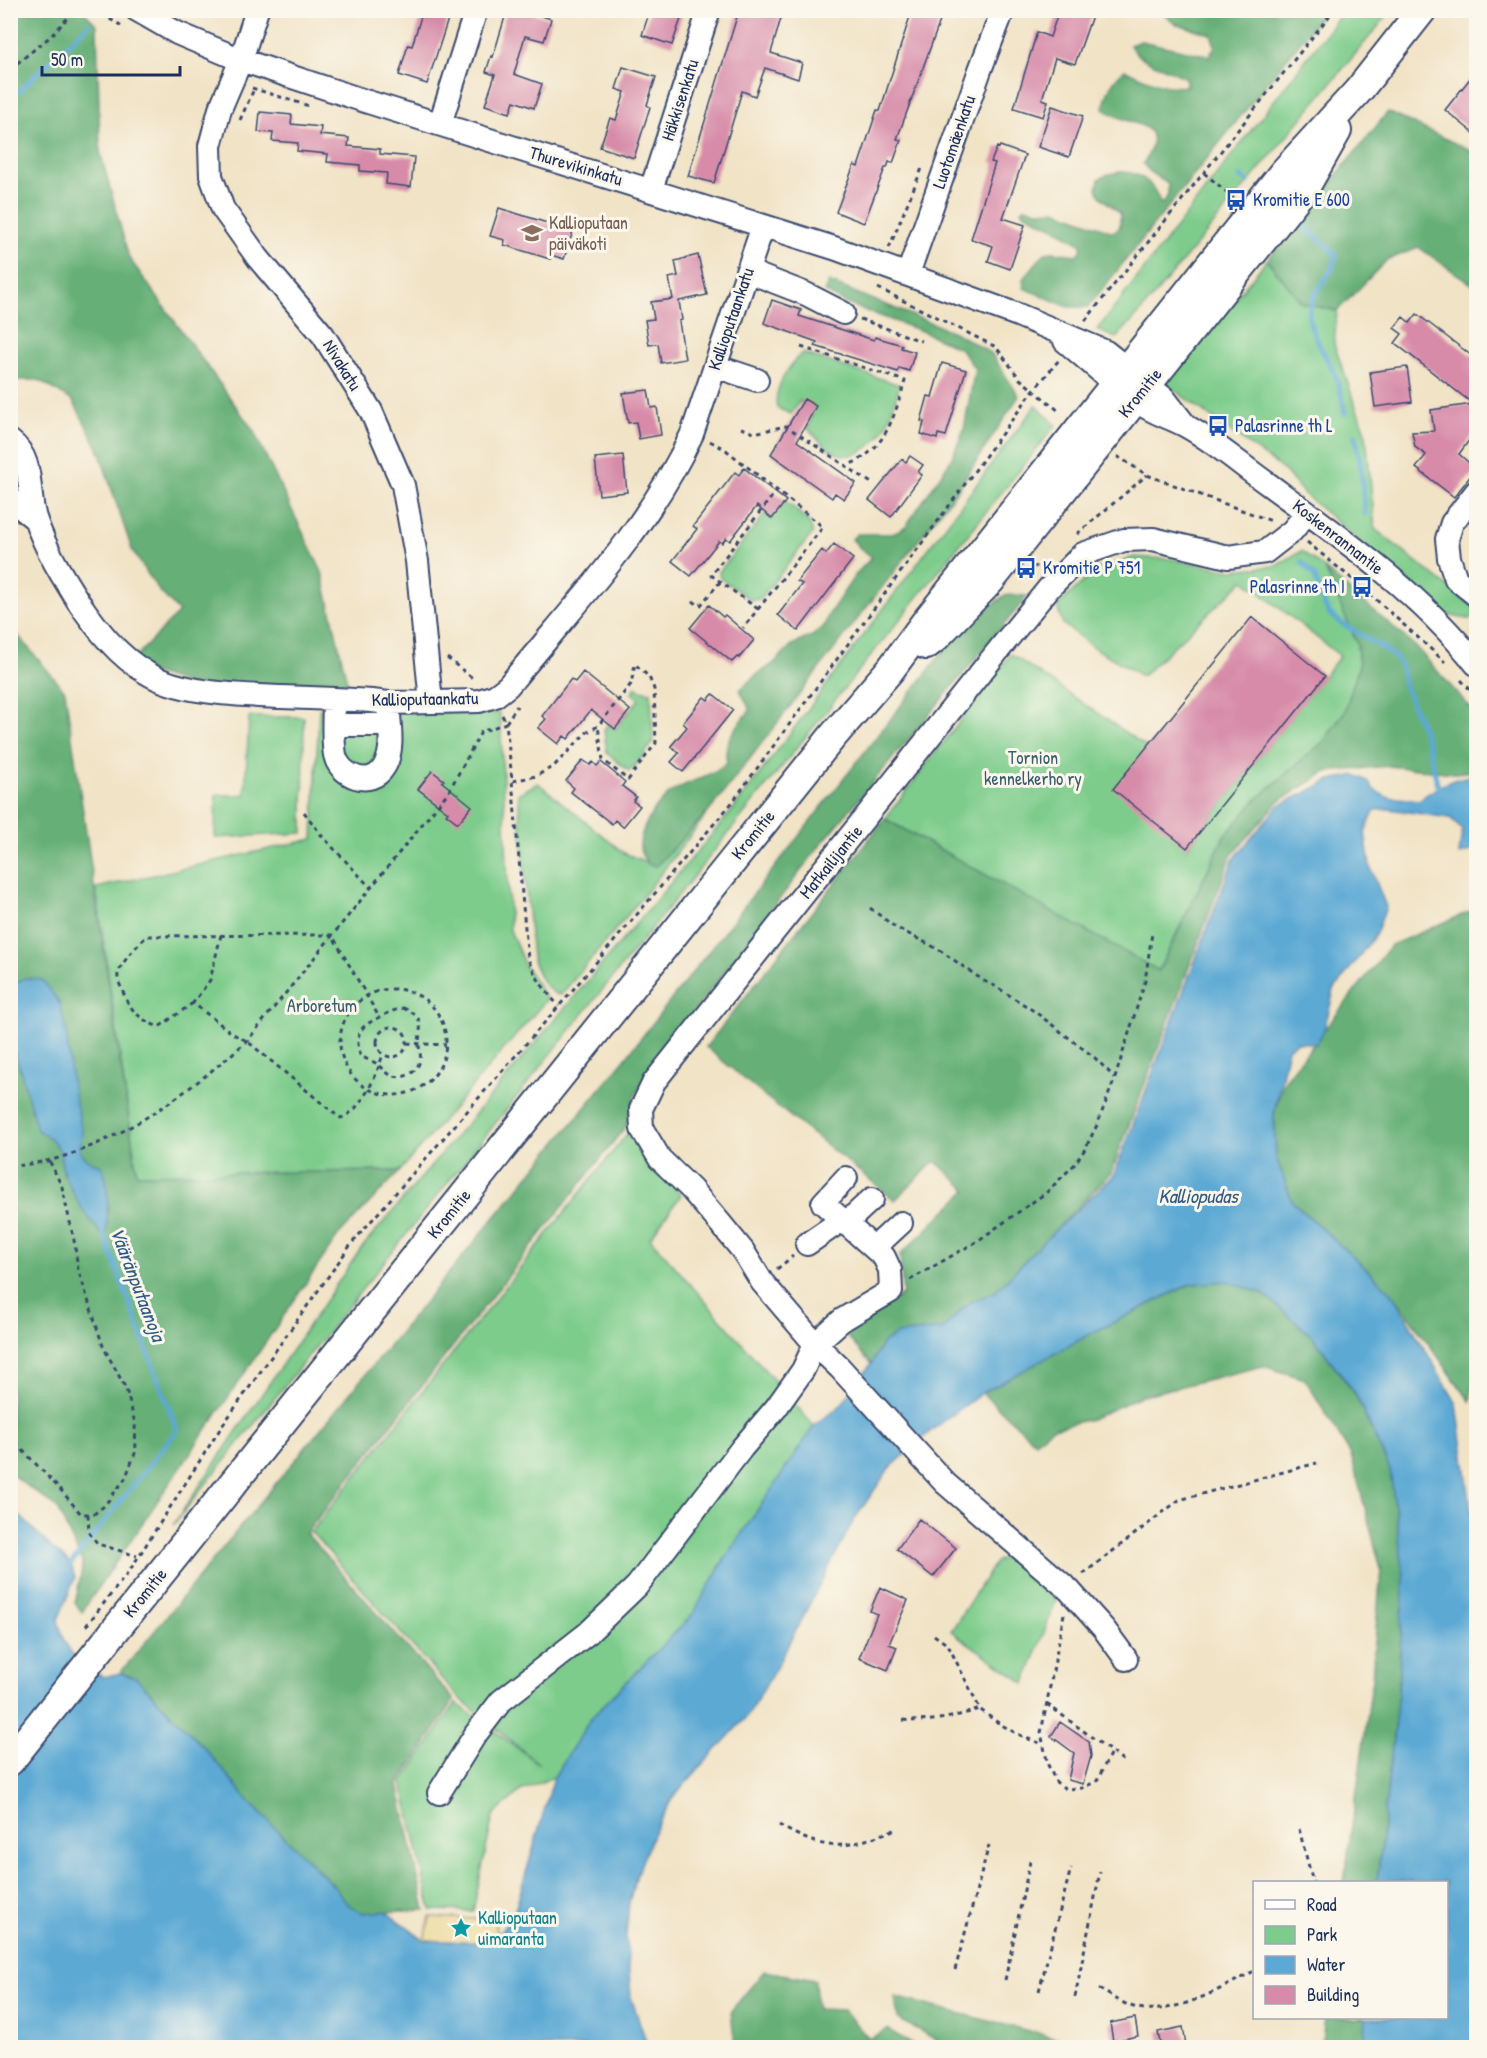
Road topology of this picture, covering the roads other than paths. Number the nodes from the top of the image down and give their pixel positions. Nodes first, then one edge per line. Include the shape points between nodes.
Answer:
1 (257, 10) edge
2 (476, 10) edge
3 (709, 10) edge
4 (1003, 10) edge
5 (1422, 10) edge
6 (131, 19) edge
7 (241, 60) junction
8 (440, 124) junction
9 (651, 190) junction
10 (763, 226) junction
11 (747, 271) junction
12 (908, 274) junction
13 (843, 313) road end
14 (716, 366) junction
15 (757, 380) dead end
16 (1131, 384) junction
17 (10, 441) edge
18 (1476, 492) edge
19 (10, 500) edge
20 (1307, 513) junction
21 (34, 519) junction
22 (1476, 596) edge
23 (1473, 652) edge
24 (334, 699) junction
25 (431, 702) junction
26 (388, 714) junction
27 (334, 725) junction
28 (846, 1178) dead end
29 (872, 1199) dead end
30 (844, 1222) junction
31 (901, 1223) dead end
32 (807, 1244) road end
33 (874, 1248) junction
34 (815, 1344) junction
35 (1126, 1659) dead end
36 (10, 1761) edge
37 (439, 1793) dead end

1 - 7 street, Nivakatu
2 - 8 street
3 - 9 street, Häkkisenkatu
4 - 12 street, Luotomäenkatu
5 - 16 main road, Kromitie via 1359,90 1283,173
6 - 7 street, Thurevikinkatu
7 - 8 street, Thurevikinkatu
7 - 25 street, Nivakatu via 220,109 210,146 211,176 224,209 258,258 323,335 371,411 403,485 417,561
8 - 9 street, Thurevikinkatu
9 - 10 street, Thurevikinkatu
10 - 11 street, Kallioputaankatu
10 - 12 street, Thurevikinkatu
11 - 13 street
11 - 14 street, Kallioputaankatu
12 - 16 street, Thurevikinkatu via 1106,352
14 - 15 street
14 - 25 street, Kallioputaankatu via 677,466 624,547 508,686 495,696 471,702
16 - 20 street, Koskenrannantie via 1164,398 1186,426
16 - 36 main road, Kromitie via 924,624 137,1582
17 - 21 street, Kallioputaankatu via 23,456
18 - 22 street via 1452,524 1447,539 1456,579
19 - 21 street, Kallioputaankatu
20 - 23 street, Koskenrannantie via 1368,559
20 - 34 street, Matkailijantie via 1265,552 1228,557 1153,539 1124,540 1083,554 1005,642 654,1082 641,1109 642,1129 660,1159 720,1223 762,1282
21 - 24 street, Kallioputaankatu via 57,569 92,622 119,652 148,675 188,689
24 - 26 street, Kallioputaankatu
24 - 27 street
25 - 26 street, Kallioputaankatu
26 - 27 street
26 - 27 street via 390,753 384,768 374,777 362,779 339,766
28 - 30 street via 823,1203
29 - 30 street
30 - 32 street
30 - 33 street
31 - 33 street
33 - 34 street via 890,1270 891,1291 842,1320
34 - 35 street, Matkailijantie via 945,1483 1069,1590
34 - 37 street via 803,1370 776,1408 637,1586 588,1634 501,1701

